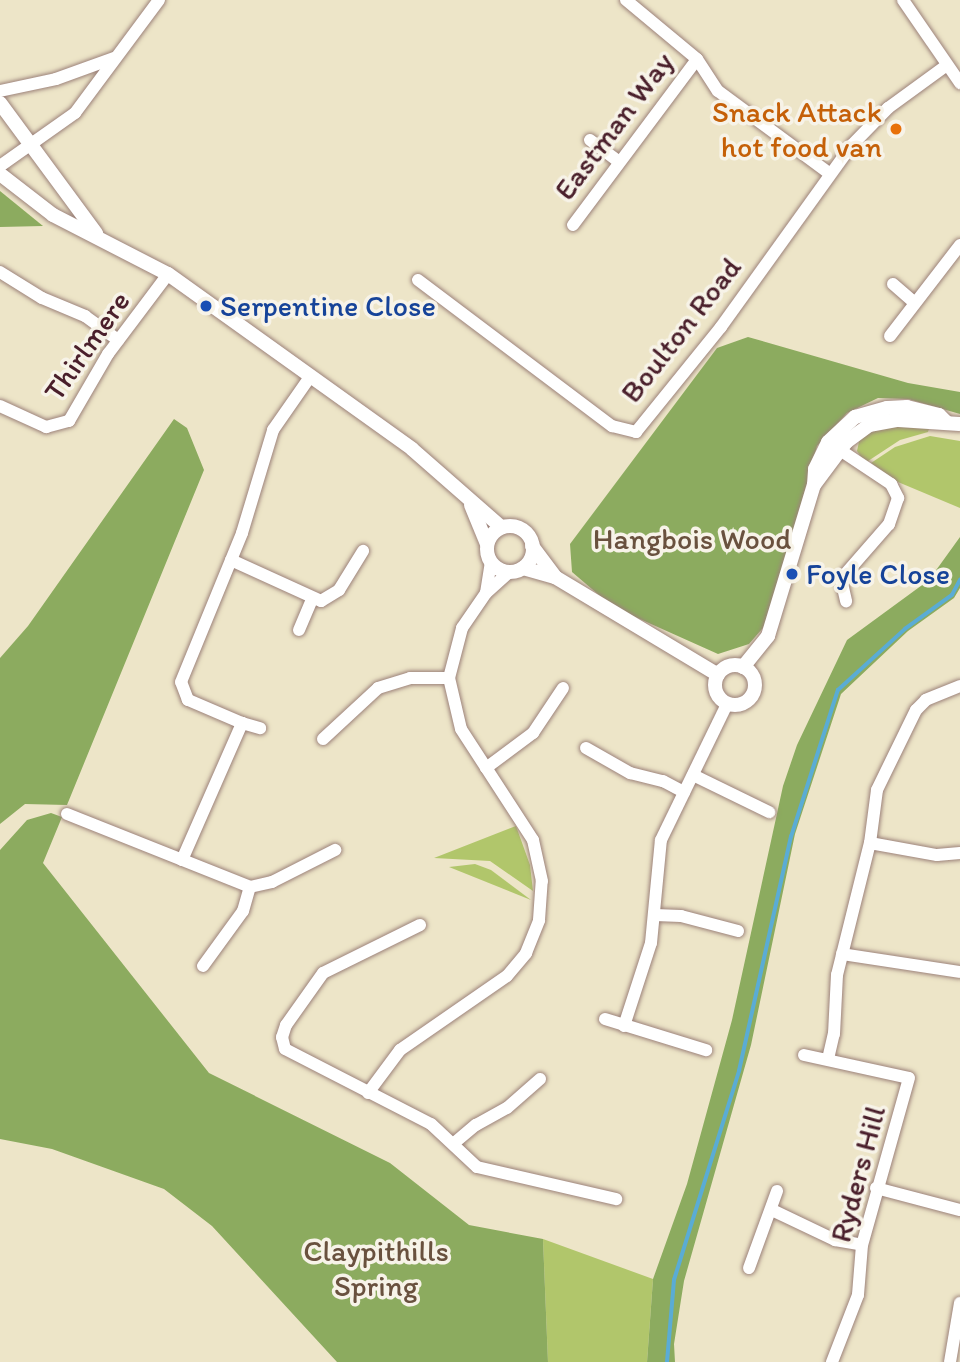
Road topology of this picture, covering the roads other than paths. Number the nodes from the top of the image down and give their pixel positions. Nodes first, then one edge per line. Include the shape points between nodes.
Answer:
1 (159, 0) edge
2 (626, 0) edge
3 (903, 0) edge
4 (114, 58) junction
5 (697, 59) junction
6 (947, 65) junction
7 (960, 83) edge
8 (0, 91) edge
9 (0, 103) edge
10 (590, 140) dead end
11 (35, 145) junction
12 (619, 162) junction
13 (0, 166) edge
14 (829, 173) junction
15 (0, 174) edge
16 (573, 225) dead end
17 (96, 233) junction
18 (960, 245) edge
19 (0, 272) edge
20 (168, 274) junction
21 (418, 280) dead end
22 (893, 284) dead end
23 (914, 302) junction
24 (890, 335) dead end
25 (118, 340) junction
26 (310, 377) junction
27 (0, 406) edge
28 (953, 423) edge
29 (834, 446) junction
30 (471, 505) junction
31 (502, 527) junction
32 (488, 544) junction
33 (533, 546) junction
34 (363, 551) dead end
35 (231, 560) junction
36 (491, 563) junction
37 (516, 570) junction
38 (555, 578) junction
39 (486, 593) junction
40 (312, 600) junction
41 (846, 601) dead end
42 (299, 630) dead end
43 (748, 672) junction
44 (718, 675) junction
45 (449, 678) junction
46 (960, 686) edge
47 (563, 688) dead end
48 (727, 704) junction
49 (242, 723) junction
50 (260, 728) dead end
51 (323, 739) dead end
52 (586, 748) dead end
53 (486, 768) junction
54 (693, 775) junction
55 (684, 792) junction
56 (769, 812) dead end
57 (67, 814) dead end
58 (870, 843) junction
59 (335, 850) dead end
60 (960, 853) edge
61 (182, 860) junction
62 (250, 887) junction
63 (655, 915) junction
64 (420, 925) dead end
65 (738, 931) dead end
66 (842, 954) junction
67 (203, 966) dead end
68 (960, 972) edge
69 (605, 1019) dead end
70 (624, 1026) junction
71 (706, 1050) dead end
72 (804, 1055) dead end
73 (828, 1059) junction
74 (540, 1079) dead end
75 (368, 1093) junction
76 (453, 1144) junction
77 (876, 1188) junction
78 (777, 1191) dead end
79 (616, 1199) dead end
80 (772, 1210) junction
81 (960, 1210) edge
82 (862, 1245) junction
83 (749, 1268) dead end
84 (960, 1303) edge
85 (832, 1362) edge
86 (950, 1362) edge

1 - 4 street
2 - 5 street, Eastman Way
3 - 6 street
4 - 8 street via 56,79
4 - 11 street via 85,102
5 - 12 street, Eastman Way
5 - 14 street, Eastman Way via 718,90
6 - 7 street
6 - 14 street, Boulton Road via 888,108
9 - 11 street
10 - 12 street
11 - 13 street
11 - 17 street
12 - 16 street, Eastman Way
14 - 21 street, Boulton Road via 720,327 636,432 612,426
15 - 17 street via 52,215 80,231
17 - 20 street
18 - 23 street
19 - 25 street via 42,298 85,316
20 - 25 street, Thirlmere
20 - 26 street
22 - 23 street
23 - 24 street
25 - 27 street, Thirlmere via 65,424 46,427
26 - 30 street via 412,449
26 - 35 street via 273,430
28 - 29 street via 883,421
29 - 41 street via 891,484 898,498 888,524 834,578
29 - 43 street via 814,485 761,648
30 - 31 street
30 - 32 street
31 - 32 street
31 - 33 street via 522,529
32 - 36 street
33 - 37 street
33 - 38 street
34 - 40 street via 335,595
35 - 40 street
35 - 49 street via 181,687 195,704
36 - 37 street
36 - 39 street
37 - 38 street
37 - 39 street
38 - 44 street
39 - 45 street via 456,641
40 - 42 street
43 - 44 street via 728,666
43 - 48 street via 750,698 743,704
44 - 48 street via 716,692
45 - 51 street via 410,678 378,688
45 - 53 street via 461,729
46 - 58 street via 926,700 916,710 877,790
47 - 53 street via 533,733
48 - 54 street
49 - 50 street
49 - 61 street
52 - 55 street via 630,774 663,781
53 - 75 street via 533,840 542,881 536,932 507,976 400,1050
54 - 55 street
54 - 56 street
55 - 63 street via 661,840
57 - 61 street
58 - 60 street via 937,855
58 - 66 street
59 - 62 street via 272,882
61 - 62 street
62 - 67 street via 243,911
63 - 65 street via 681,916
63 - 70 street via 646,966
64 - 75 street via 332,966 315,982 284,1031 289,1054
66 - 68 street
66 - 73 street
69 - 70 street
70 - 71 street
72 - 73 street, Ryders Hill
73 - 77 street, Ryders Hill via 909,1078
74 - 76 street
75 - 76 street via 431,1124
76 - 79 street via 470,1163 484,1170
77 - 81 street
77 - 82 street, Ryders Hill
78 - 80 street
80 - 82 street via 835,1240
80 - 83 street
82 - 85 street, Ryders Hill via 858,1295
84 - 86 street

